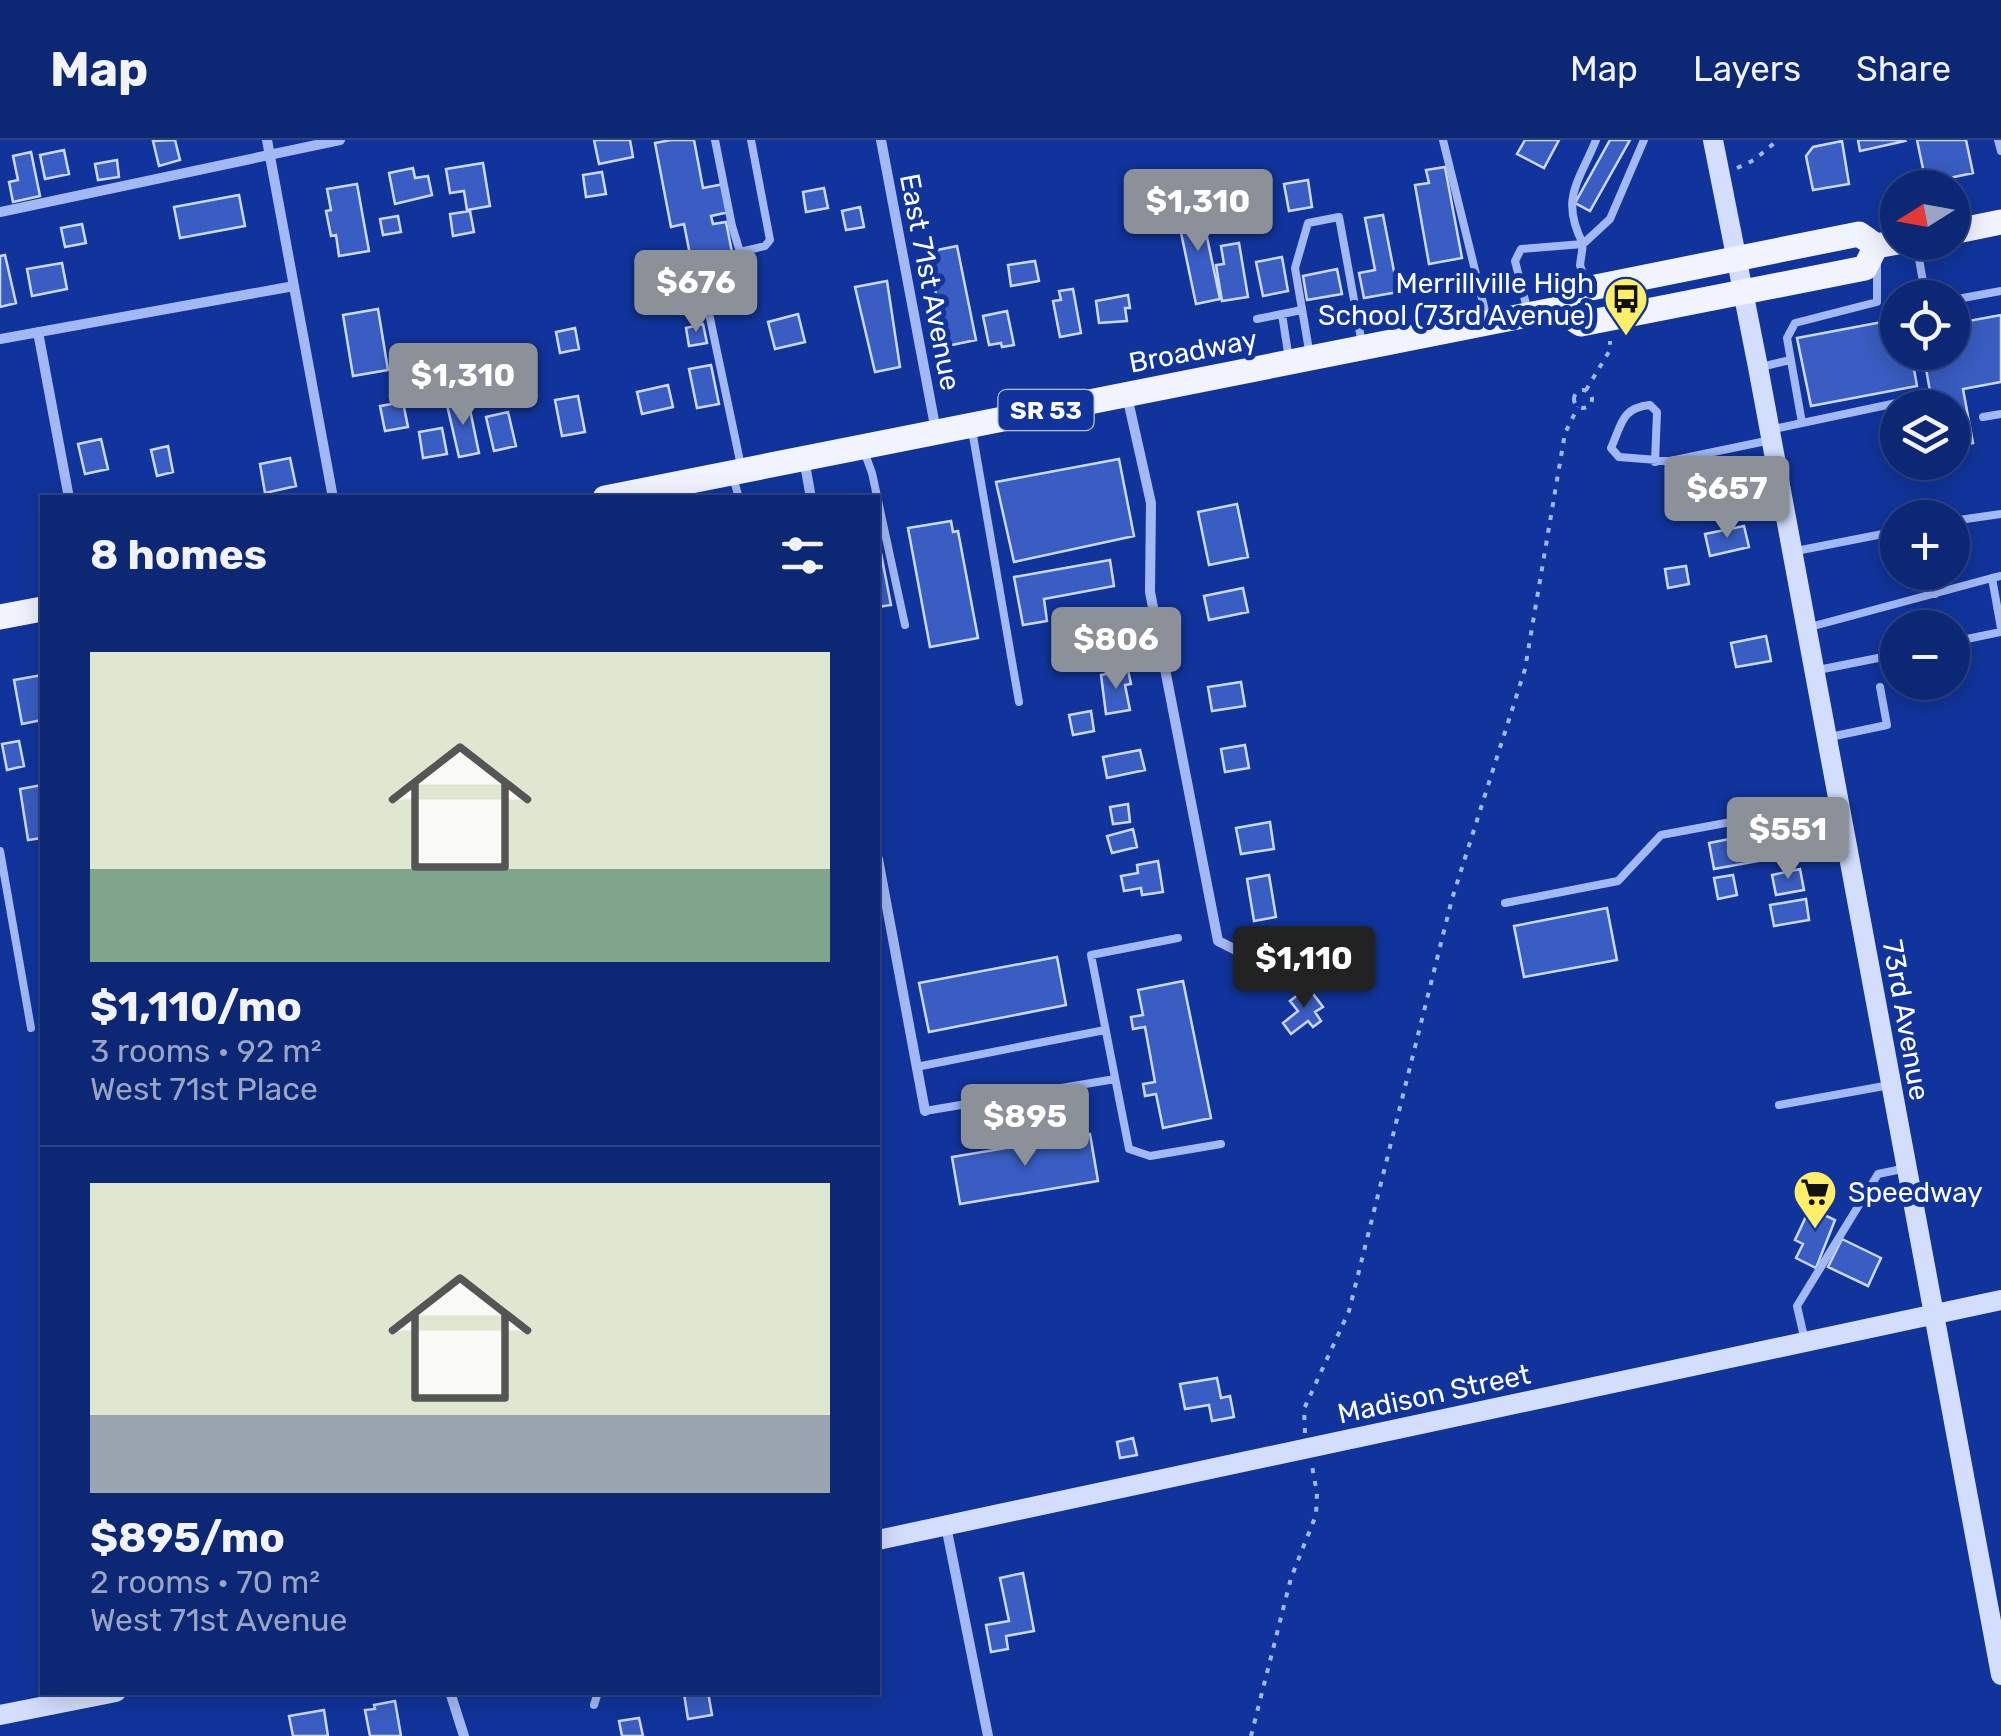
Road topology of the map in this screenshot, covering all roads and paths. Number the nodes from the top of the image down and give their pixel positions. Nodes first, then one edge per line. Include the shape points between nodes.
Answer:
1 (267, 140) edge
2 (340, 140) edge
3 (715, 140) edge
4 (751, 140) edge
5 (881, 140) edge
6 (1443, 140) edge
7 (1596, 140) edge
8 (1644, 140) edge
9 (1713, 140) edge
10 (1778, 140) edge
11 (1998, 140) edge
12 (2001, 151) edge
13 (270, 154) junction
14 (1720, 176) junction
15 (0, 212) edge
16 (2001, 222) edge
17 (1970, 228) edge
18 (1880, 242) edge
19 (1583, 244) junction
20 (740, 252) junction
21 (1880, 252) edge
22 (1738, 258) junction
23 (1884, 260) edge
24 (294, 286) junction
25 (1586, 288) junction
26 (2001, 291) edge
27 (1744, 292) junction
28 (1970, 297) edge
29 (1880, 301) edge
30 (1877, 302) junction
31 (1558, 309) junction
32 (1302, 310) junction
33 (1282, 314) junction
34 (1529, 315) junction
35 (1612, 318) junction
36 (1257, 319) dead end
37 (1488, 323) junction
38 (38, 332) junction
39 (0, 340) edge
40 (1362, 348) junction
41 (1300, 360) junction
42 (1790, 360) junction
43 (1758, 367) junction
44 (1586, 390) junction
45 (1126, 394) junction
46 (1880, 406) edge
47 (1578, 407) junction
48 (2001, 414) edge
49 (1984, 418) dead end
50 (1802, 423) junction
51 (972, 425) junction
52 (936, 432) junction
53 (1770, 435) junction
54 (862, 447) junction
55 (804, 458) junction
56 (1656, 462) junction
57 (737, 471) junction
58 (683, 490) edge
59 (68, 495) edge
60 (332, 495) edge
61 (634, 495) edge
62 (740, 495) edge
63 (810, 495) edge
64 (877, 495) edge
65 (880, 510) edge
66 (2001, 514) edge
67 (1970, 518) edge
68 (1880, 535) edge
69 (1792, 552) junction
70 (1996, 577) edge
71 (1934, 590) edge
72 (1935, 594) junction
73 (40, 608) edge
74 (0, 617) edge
75 (905, 625) dead end
76 (1806, 628) junction
77 (2001, 630) edge
78 (1970, 638) edge
79 (1880, 658) edge
80 (1814, 671) junction
81 (1882, 700) edge
82 (1019, 702) dead end
83 (1826, 738) junction
84 (1838, 802) junction
85 (0, 852) edge
86 (881, 893) edge
87 (1505, 903) dead end
88 (1178, 938) dead end
89 (1256, 960) dead end
90 (32, 1028) dead end
91 (1105, 1030) junction
92 (916, 1067) junction
93 (1115, 1079) junction
94 (1890, 1085) junction
95 (1780, 1105) dead end
96 (925, 1111) joint
97 (1221, 1144) dead end
98 (1905, 1168) junction
99 (2001, 1300) edge
100 (1932, 1314) junction
101 (1805, 1341) junction
102 (1308, 1449) junction
103 (946, 1525) junction
104 (880, 1540) edge
105 (2001, 1674) edge
106 (88, 1695) edge
107 (451, 1695) edge
108 (597, 1695) edge
109 (51, 1699) edge
110 (594, 1705) dead end
111 (0, 1715) edge
112 (464, 1736) edge
113 (988, 1736) edge
114 (1251, 1736) edge

1 - 13 street
2 - 13 street
3 - 20 lane
4 - 20 lane via 770,240
5 - 52 street, East 71st Avenue
6 - 37 lane
7 - 19 lane via 1571,200 1571,220
8 - 19 lane via 1610,220
9 - 14 street, 73rd Avenue
10 - 14 path
11 - 12 lane
13 - 15 street
13 - 24 street
14 - 22 street, 73rd Avenue
16 - 17 main road
18 - 22 main road, Broadway / SR 53 via 1858,234
19 - 25 lane
19 - 34 lane via 1521,249 1515,261
20 - 57 lane via 706,299
21 - 27 main road, Broadway / SR 53 via 1865,268
22 - 25 main road, Broadway / SR 53
22 - 27 street, 73rd Avenue
23 - 30 lane
24 - 38 street
24 - 60 street
25 - 31 main road, Broadway / SR 53 via 1571,292
26 - 28 lane
27 - 35 main road, Broadway / SR 53
27 - 43 street, 73rd Avenue
29 - 30 lane
30 - 42 lane via 1794,323 1787,338
31 - 34 main road, Broadway / SR 53
31 - 35 main road, Broadway / SR 53 via 1581,324
32 - 33 lane
32 - 40 lane via 1295,268 1308,224 1339,217
32 - 41 lane
33 - 36 lane
33 - 41 lane
34 - 37 main road, Broadway / SR 53
35 - 44 path via 1610,350
37 - 40 main road, Broadway / SR 53
38 - 39 street
38 - 59 street
40 - 41 main road, Broadway / SR 53
41 - 45 main road, Broadway / SR 53
42 - 43 lane
42 - 50 lane
43 - 53 street, 73rd Avenue
44 - 47 path via 1575,395
44 - 47 path via 1592,403
45 - 51 main road, Broadway / SR 53
45 - 89 street via 1151,503 1150,592 1218,941
46 - 50 lane
47 - 102 path via 1565,433 1525,670 1452,899 1350,1310 1304,1409
48 - 49 lane
50 - 53 lane
51 - 52 main road, Broadway / SR 53
51 - 82 lane
52 - 54 main road, Broadway / SR 53
53 - 56 lane
53 - 69 street, 73rd Avenue
54 - 55 main road, Broadway / SR 53
54 - 64 lane
55 - 57 main road, Broadway / SR 53
55 - 63 street
56 - 56 lane via 1618,457 1611,448 1634,406 1650,405 1657,412
57 - 58 main road, Broadway / SR 53
57 - 62 lane
58 - 61 main road, Broadway / SR 53
65 - 75 lane
66 - 67 lane
68 - 69 lane
69 - 76 street, 73rd Avenue
70 - 72 lane
70 - 77 lane
71 - 72 lane
72 - 76 lane
73 - 74 main road
76 - 80 street, 73rd Avenue
77 - 78 lane
79 - 80 lane
80 - 83 street, 73rd Avenue
81 - 83 lane via 1887,725
83 - 84 street, 73rd Avenue
84 - 87 lane via 1661,835 1618,881
84 - 94 street, 73rd Avenue
85 - 90 lane
86 - 92 street
88 - 91 lane via 1091,955
91 - 92 lane
91 - 93 lane
92 - 96 street
93 - 96 lane
93 - 97 lane via 1129,1149 1150,1156
94 - 95 lane
94 - 98 street, 73rd Avenue
98 - 100 street, 73rd Avenue
98 - 101 lane via 1878,1174 1797,1306
99 - 100 street, Madison Street
100 - 101 street, Madison Street
100 - 105 street, 73rd Avenue
101 - 102 street, Madison Street
102 - 103 street, Madison Street
102 - 114 path via 1316,1516 1291,1578
103 - 104 street, Madison Street
103 - 113 street
106 - 109 street
107 - 112 street
108 - 110 lane
109 - 111 street

